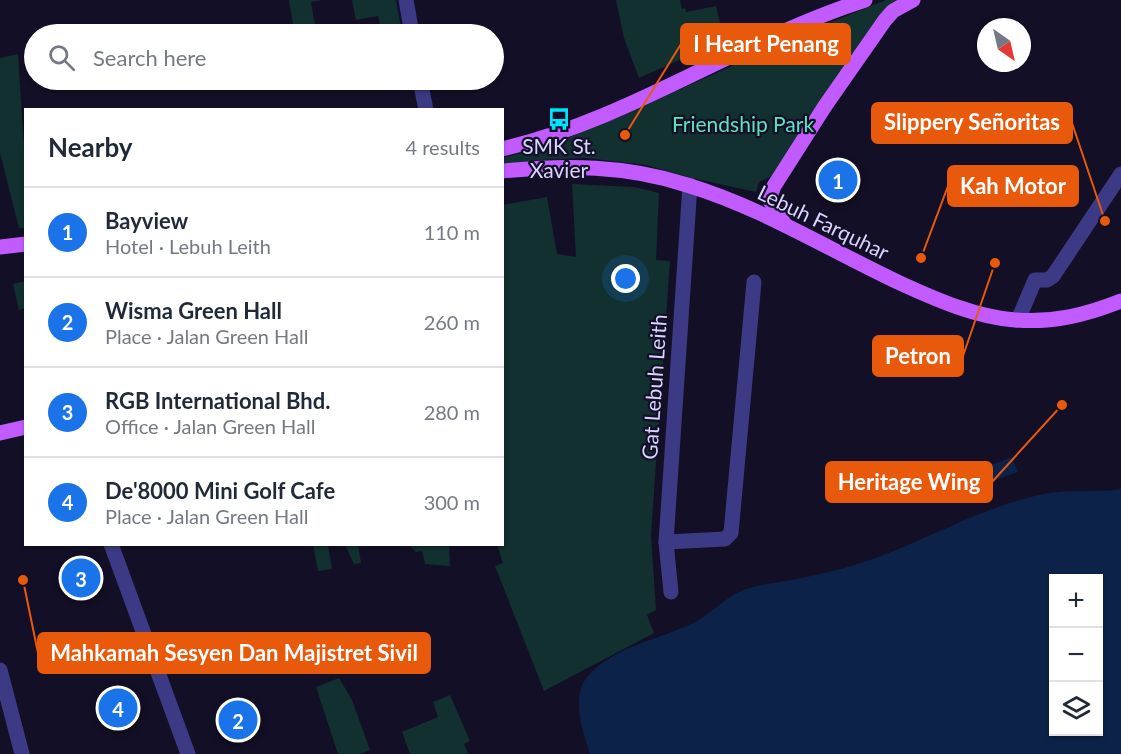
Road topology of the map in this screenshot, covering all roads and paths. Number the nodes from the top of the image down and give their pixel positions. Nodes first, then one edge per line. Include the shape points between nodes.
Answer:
1 (406, 0) edge
2 (865, 0) edge
3 (913, 0) edge
4 (848, 3) edge
5 (410, 24) edge
6 (422, 90) edge
7 (426, 108) edge
8 (504, 148) edge
9 (504, 171) edge
10 (1121, 174) edge
11 (690, 185) junction
12 (785, 225) junction
13 (24, 244) edge
14 (0, 247) edge
15 (754, 282) dead end
16 (1121, 301) edge
17 (1018, 320) junction
18 (24, 427) edge
19 (0, 433) edge
20 (666, 542) junction
21 (112, 546) edge
22 (671, 592) dead end
23 (0, 670) edge
24 (22, 754) edge
25 (188, 754) edge

1 - 5 street
2 - 4 main road
3 - 12 main road via 892,11 885,20 774,186 770,199
4 - 8 main road via 626,106
6 - 7 street
9 - 11 main road, Lebuh Farquhar via 603,168 647,173
10 - 17 street via 1053,276 1035,280
11 - 12 main road, Lebuh Farquhar
11 - 20 street, Gat Lebuh Leith
12 - 17 main road, Lebuh Farquhar via 924,294 982,315
13 - 14 main road
15 - 20 street via 731,533 725,539
16 - 17 main road, Lebuh Farquhar via 1067,318
18 - 19 main road
20 - 22 street, Gat Lebuh Leith
21 - 25 street
23 - 24 street

